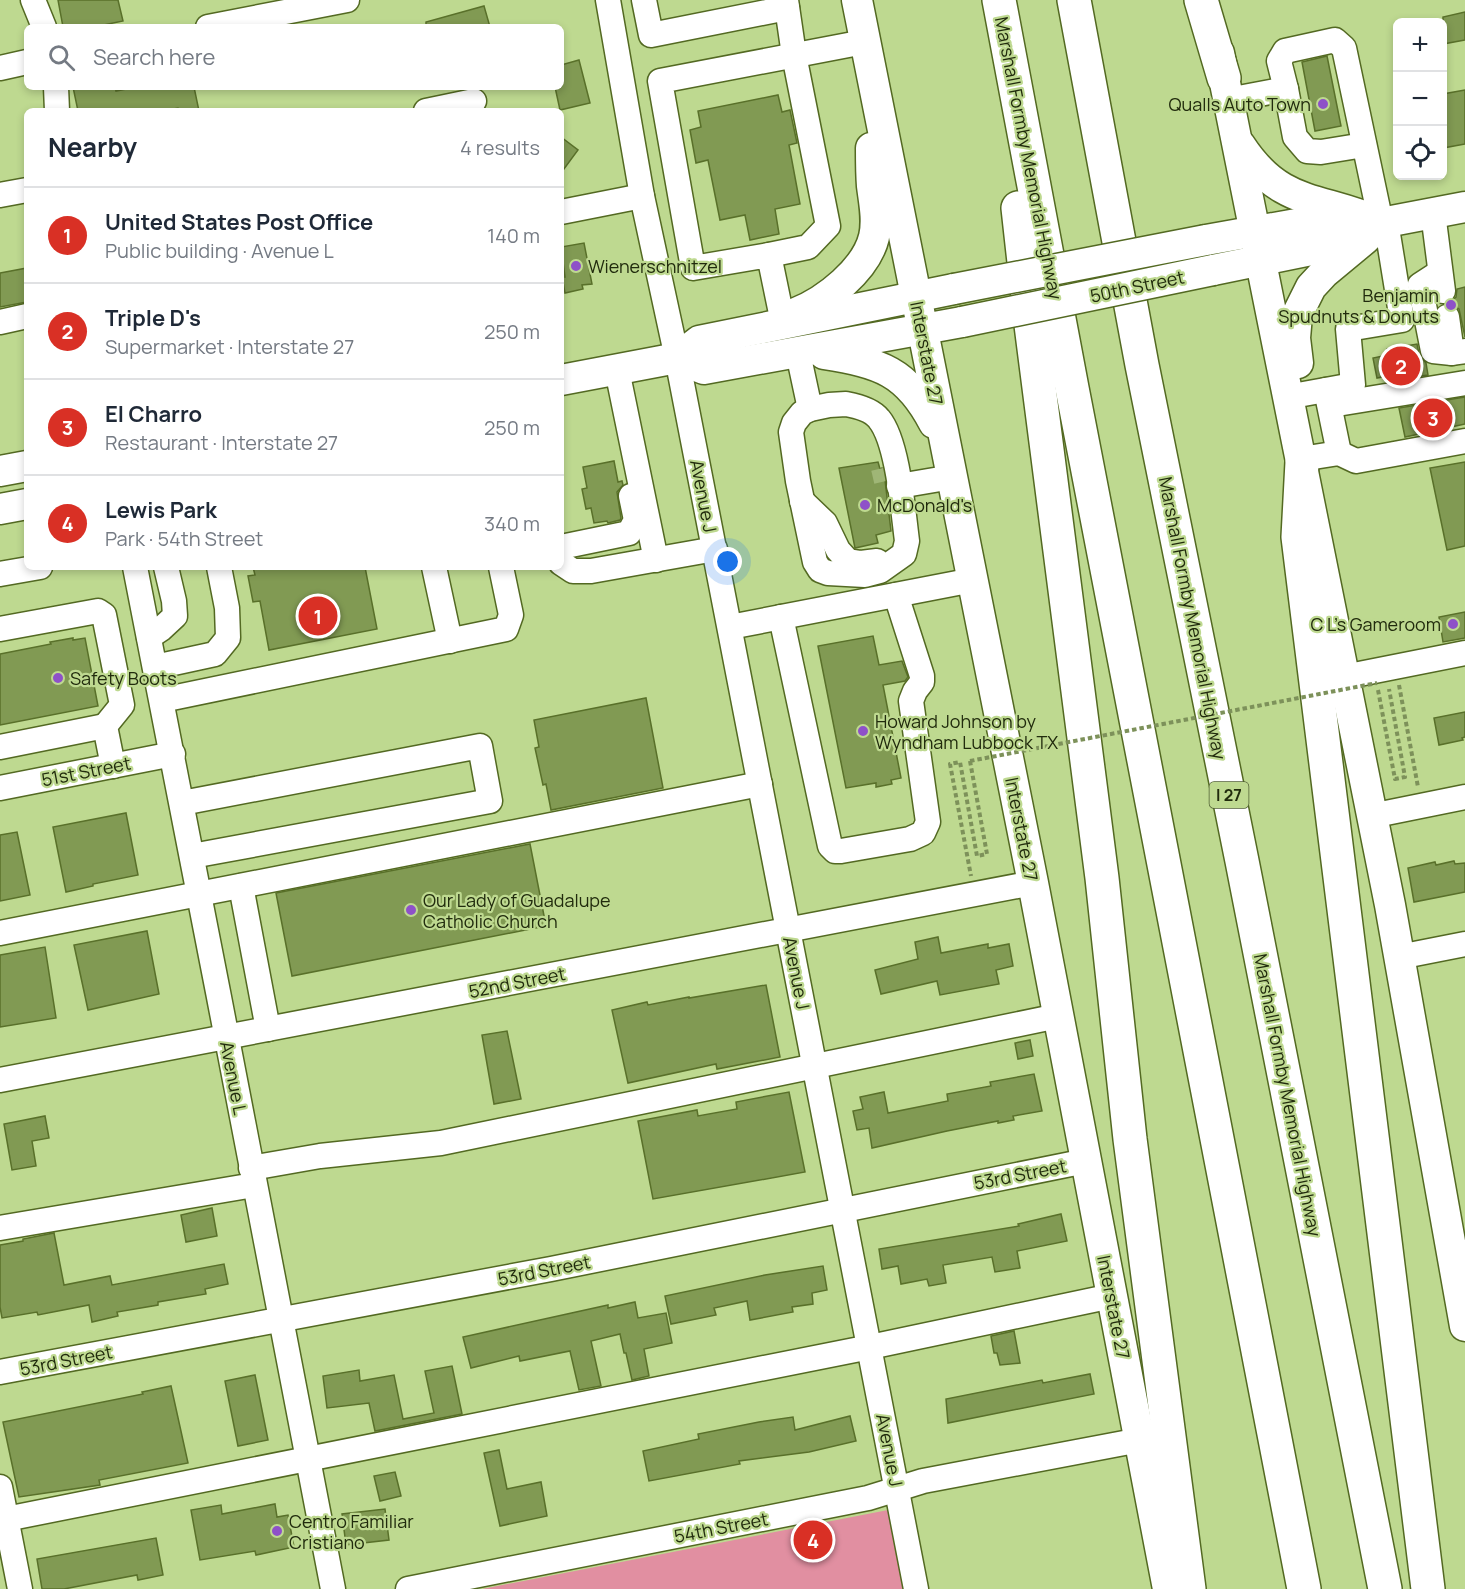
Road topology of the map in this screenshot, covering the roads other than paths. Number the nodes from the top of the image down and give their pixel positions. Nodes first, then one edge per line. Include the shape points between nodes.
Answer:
1 (33, 0) edge
2 (347, 0) edge
3 (608, 0) edge
4 (644, 0) edge
5 (857, 0) edge
6 (998, 0) edge
7 (1074, 0) edge
8 (1201, 0) edge
9 (1209, 0) edge
10 (787, 4) edge
11 (43, 24) edge
12 (223, 24) edge
13 (866, 53) junction
14 (794, 55) junction
15 (24, 63) edge
16 (0, 68) edge
17 (1286, 88) junction
18 (1226, 89) junction
19 (56, 90) edge
20 (474, 101) dead end
21 (57, 108) edge
22 (440, 108) edge
23 (1236, 140) junction
24 (1364, 145) junction
25 (24, 191) edge
26 (0, 195) edge
27 (642, 196) junction
28 (1465, 207) edge
29 (564, 211) edge
30 (1433, 213) junction
31 (1373, 224) junction
32 (1254, 231) junction
33 (769, 255) junction
34 (1261, 261) junction
35 (1408, 286) junction
36 (916, 297) junction
37 (24, 317) edge
38 (1447, 317) dead end
39 (782, 318) junction
40 (0, 322) edge
41 (753, 330) junction
42 (922, 330) junction
43 (802, 352) junction
44 (1458, 352) edge
45 (677, 358) junction
46 (617, 369) junction
47 (564, 379) edge
48 (1465, 382) edge
49 (1426, 388) junction
50 (1465, 389) edge
51 (1318, 397) junction
52 (810, 409) junction
53 (1465, 430) edge
54 (1465, 441) edge
55 (633, 448) junction
56 (1300, 452) junction
57 (1339, 453) junction
58 (1384, 456) junction
59 (24, 467) edge
60 (950, 468) junction
61 (0, 471) edge
62 (890, 478) junction
63 (802, 501) junction
64 (24, 505) edge
65 (0, 509) edge
66 (564, 546) edge
67 (715, 549) junction
68 (656, 560) junction
69 (564, 566) edge
70 (24, 570) edge
71 (136, 570) edge
72 (167, 570) edge
73 (220, 570) edge
74 (435, 570) edge
75 (502, 570) edge
76 (0, 574) edge
77 (973, 580) junction
78 (896, 595) junction
79 (143, 607) junction
80 (104, 615) junction
81 (781, 617) junction
82 (730, 627) junction
83 (0, 629) edge
84 (149, 638) junction
85 (450, 640) junction
86 (1465, 653) edge
87 (155, 667) junction
88 (1344, 677) junction
89 (162, 700) junction
90 (105, 726) junction
91 (0, 747) edge
92 (173, 754) junction
93 (113, 766) junction
94 (760, 784) junction
95 (0, 788) edge
96 (1465, 797) edge
97 (182, 803) junction
98 (1371, 816) junction
99 (192, 856) junction
100 (1033, 883) junction
101 (241, 886) junction
102 (199, 895) junction
103 (789, 931) junction
104 (0, 933) edge
105 (1465, 944) edge
106 (1399, 957) junction
107 (1058, 1016) junction
108 (268, 1029) junction
109 (226, 1037) junction
110 (815, 1065) junction
111 (0, 1080) edge
112 (1086, 1161) junction
113 (252, 1177) junction
114 (843, 1210) junction
115 (0, 1228) edge
116 (1112, 1296) junction
117 (279, 1319) junction
118 (1465, 1326) edge
119 (870, 1347) junction
120 (0, 1372) edge
121 (1140, 1440) junction
122 (307, 1459) junction
123 (0, 1487) edge
124 (897, 1490) junction
125 (6, 1519) junction
126 (20, 1589) edge
127 (333, 1589) edge
128 (408, 1589) edge
129 (916, 1589) edge
130 (1168, 1589) edge
131 (1190, 1589) edge
132 (1304, 1589) edge
133 (1385, 1589) edge
134 (1428, 1589) edge

1 - 11 street
2 - 12 street
3 - 27 street, Avenue J
4 - 10 street via 651,35
5 - 13 main road, Interstate 27
6 - 131 highway via 1030,325 1102,878 1130,1139
6 - 132 highway, Marshall Formby Memorial Highway
7 - 133 highway, Marshall Formby Memorial Highway / I 27 via 1144,376
8 - 18 highway
9 - 18 main road
10 - 14 street
13 - 14 street
13 - 36 main road, Interstate 27
13 - 39 main road via 874,238 861,264 841,285 826,297
14 - 33 street via 828,226 808,247
14 - 33 street via 660,81 693,268
15 - 16 street
17 - 18 street
17 - 24 street via 1295,137 1307,151
17 - 24 street via 1280,62 1285,51 1335,40 1344,48
18 - 23 main road
19 - 21 street
20 - 22 street
23 - 31 main road via 1257,169 1277,186
23 - 32 main road
24 - 31 street
25 - 26 street
27 - 29 street
27 - 45 street, Avenue J
28 - 30 main road, 50th Street
30 - 31 main road, 50th Street
30 - 35 street via 1442,281
31 - 32 main road, 50th Street
31 - 34 main road, 50th Street
31 - 35 street
31 - 51 main road via 1311,287 1297,315 1299,365
32 - 34 main road
32 - 36 main road, 50th Street, bridge
33 - 39 street
34 - 42 main road, 50th Street, bridge
34 - 56 main road
35 - 44 street via 1433,351
35 - 51 street via 1402,320 1348,329 1353,385
36 - 41 main road, 50th Street
36 - 42 main road, Interstate 27
37 - 40 street
38 - 44 street
39 - 41 main road
41 - 45 main road, 50th Street via 699,341
42 - 43 main road, 50th Street
42 - 60 main road, Interstate 27
43 - 45 main road, 50th Street via 704,369
43 - 52 street
43 - 60 main road via 873,364 910,386 937,429
45 - 46 main road, 50th Street
45 - 67 street, Avenue J
46 - 47 main road, 50th Street
46 - 55 street
48 - 49 street
49 - 50 street
49 - 51 street
51 - 56 main road
51 - 57 street
52 - 62 street via 846,404 879,419 890,440
52 - 63 street via 802,413 791,432
53 - 58 street via 1391,443
54 - 58 street
55 - 66 street via 624,458 636,520 629,533
55 - 68 street
56 - 57 street
56 - 88 main road
56 - 134 highway via 1298,537
57 - 58 street via 1356,461
59 - 61 main road
60 - 62 street
60 - 77 main road, Interstate 27
62 - 63 street via 897,546 881,560 848,561 825,524
62 - 63 street via 907,541 904,554 880,571 865,575 820,570
64 - 65 main road
67 - 68 street
67 - 82 street, Avenue J
68 - 69 street via 591,571 573,571
70 - 76 street
71 - 79 street, Avenue L
72 - 84 street via 175,616
73 - 87 street via 228,638 215,654
74 - 85 street
75 - 85 street via 511,615 506,629
77 - 78 street
77 - 100 main road, Interstate 27
78 - 81 street
78 - 81 street via 922,676 910,701 928,822 923,833 910,839 841,851 830,846
79 - 80 street
79 - 84 street, Avenue L
80 - 83 street via 98,611
80 - 90 street via 122,705
81 - 82 street
82 - 94 street, Avenue J
84 - 87 street, Avenue L
85 - 89 street
86 - 88 street
87 - 89 street, Avenue L
88 - 98 main road
89 - 92 street, Avenue L
90 - 91 street
90 - 93 street
92 - 93 street, 51st Street
92 - 97 street, Avenue L
93 - 95 street, 51st Street
94 - 101 street
94 - 103 street, Avenue J
96 - 98 street
97 - 99 street, Avenue L
97 - 99 street via 480,746 490,801
98 - 106 main road
99 - 102 street, Avenue L
100 - 103 street, 52nd Street
100 - 107 main road, Interstate 27
101 - 102 street
101 - 108 street
102 - 104 street
102 - 109 street, Avenue L
103 - 108 street, 52nd Street
103 - 110 street, Avenue J
105 - 106 street
106 - 118 main road
107 - 110 street
107 - 112 main road, Interstate 27
108 - 109 street, 52nd Street
109 - 111 street, 52nd Street
109 - 113 street, Avenue L
110 - 113 street via 441,1143 320,1156
110 - 114 street, Avenue J
112 - 114 street, 53rd Street
112 - 116 main road, Interstate 27
113 - 115 street
113 - 117 street, Avenue L
114 - 117 street, 53rd Street
114 - 119 street, Avenue J
116 - 119 street
116 - 121 main road, Interstate 27
117 - 120 street, 53rd Street
117 - 122 street, Avenue L
119 - 122 street
119 - 124 street, Avenue J
121 - 124 street, 54th Street via 923,1481
121 - 130 main road, Interstate 27
122 - 125 street
122 - 127 street, Avenue L
123 - 125 street
124 - 128 street, 54th Street
124 - 129 street, Avenue J
125 - 126 street

